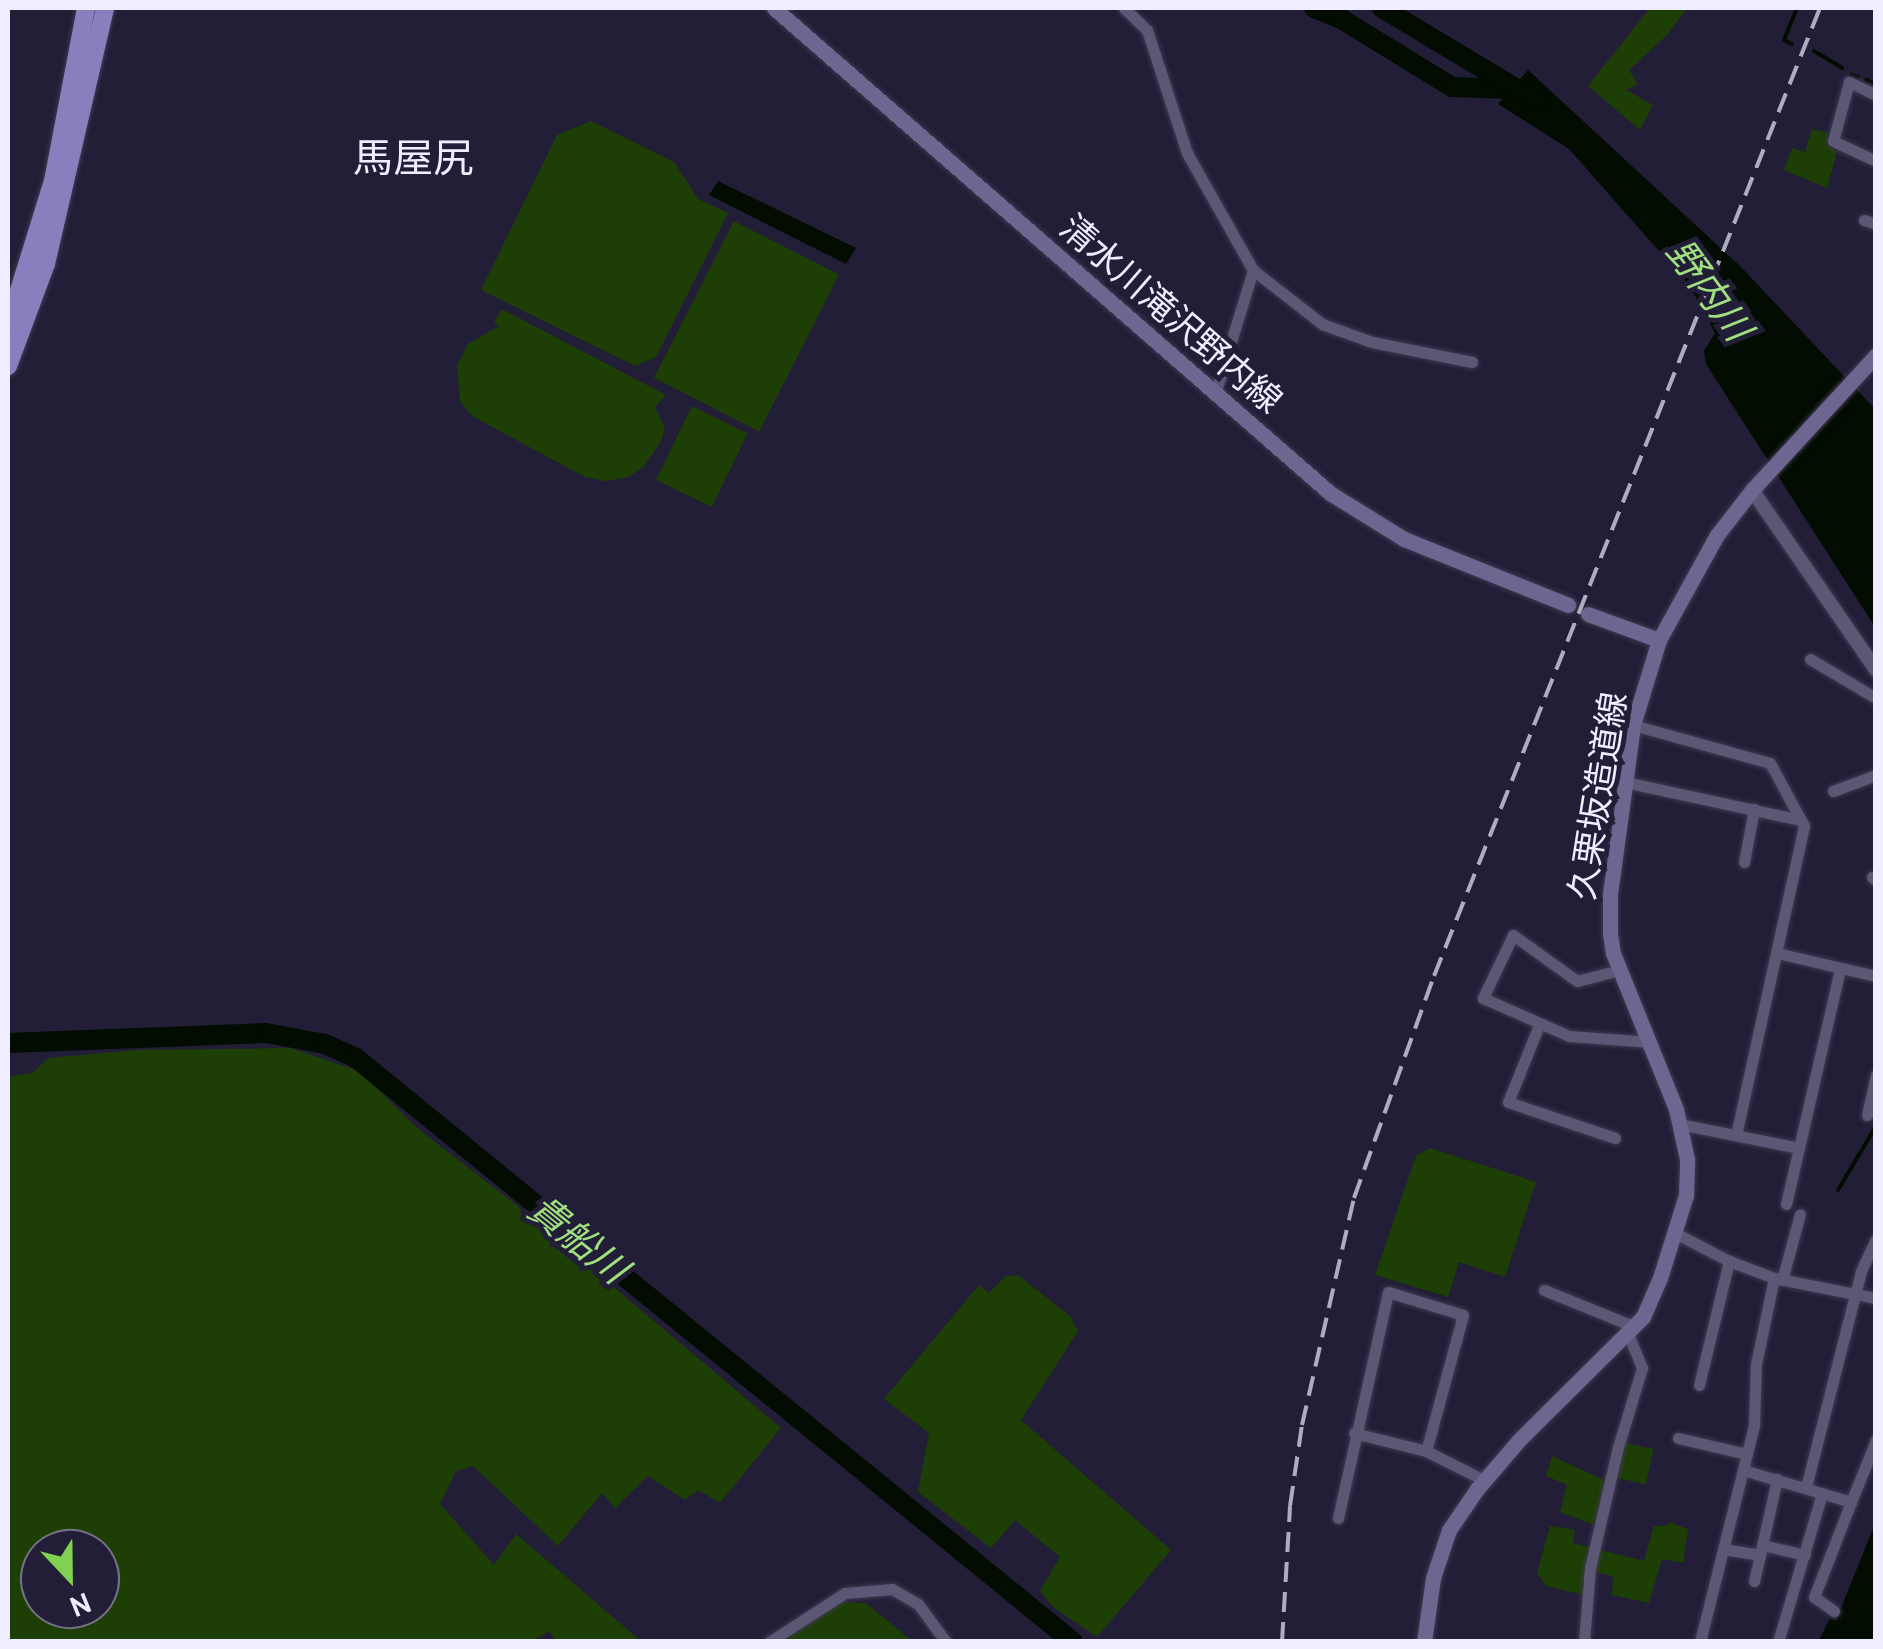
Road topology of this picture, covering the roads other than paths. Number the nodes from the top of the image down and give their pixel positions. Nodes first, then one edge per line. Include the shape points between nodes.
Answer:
1 (86, 8) edge
2 (105, 8) edge
3 (774, 8) edge
4 (1124, 8) edge
5 (1876, 95) edge
6 (1876, 161) edge
7 (1254, 270) junction
8 (8, 321) edge
9 (1876, 355) edge
10 (1472, 362) dead end
11 (8, 366) edge
12 (1216, 391) junction
13 (1757, 484) junction
14 (1568, 605) dead end
15 (1588, 614) dead end
16 (1659, 640) junction
17 (1810, 659) dead end
18 (1876, 670) edge
19 (1876, 698) edge
20 (1633, 725) junction
21 (1876, 775) edge
22 (1625, 782) junction
23 (1834, 792) dead end
24 (1754, 809) junction
25 (1800, 820) junction
26 (1744, 862) dead end
27 (1777, 953) junction
28 (1620, 970) junction
29 (1840, 970) junction
30 (1876, 976) edge
31 (1539, 1026) junction
32 (1650, 1042) junction
33 (1876, 1075) edge
34 (1868, 1115) dead end
35 (1680, 1124) junction
36 (1736, 1134) junction
37 (1615, 1138) dead end
38 (1799, 1148) junction
39 (1786, 1204) dead end
40 (1800, 1214) dead end
41 (1675, 1233) junction
42 (1876, 1238) edge
43 (1729, 1262) junction
44 (1778, 1279) junction
45 (1544, 1290) dead end
46 (1856, 1294) junction
47 (1876, 1298) edge
48 (1632, 1330) junction
49 (1699, 1385) dead end
50 (1354, 1434) junction
51 (1678, 1438) dead end
52 (1876, 1440) edge
53 (1426, 1451) junction
54 (1748, 1454) junction
55 (1743, 1470) junction
56 (1777, 1479) junction
57 (1484, 1480) junction
58 (1806, 1487) junction
59 (1822, 1493) junction
60 (1851, 1502) junction
61 (1338, 1518) dead end
62 (1723, 1549) junction
63 (1760, 1550) junction
64 (1804, 1555) junction
65 (1754, 1581) dead end
66 (1834, 1610) dead end
67 (1425, 1641) edge
68 (769, 1642) edge
69 (946, 1642) edge
70 (1584, 1642) edge
71 (1700, 1642) edge
72 (1778, 1642) edge

1 - 8 highway via 53,181
2 - 11 highway via 46,264
3 - 12 main road, 清水川滝沢野内線
4 - 7 street via 1146,30 1186,154
5 - 6 street via 1849,82 1833,141
7 - 10 street via 1322,324 1372,342
7 - 12 street
9 - 13 main road, 久栗坂造道線
12 - 14 main road, 清水川滝沢野内線 via 1370,522
13 - 16 main road, 久栗坂造道線 via 1717,535
13 - 18 street
15 - 16 main road
16 - 20 main road, 久栗坂造道線
17 - 19 street
20 - 22 main road, 久栗坂造道線
20 - 25 street via 1770,763
21 - 23 street
22 - 24 street
22 - 28 main road, 久栗坂造道線 via 1610,894 1610,933
24 - 25 street
24 - 26 street
25 - 27 street
27 - 29 street
27 - 36 street
28 - 31 street via 1577,980 1513,936 1483,998
28 - 32 main road, 久栗坂造道線
29 - 30 street
29 - 38 street
31 - 32 street via 1584,1040
31 - 37 street via 1508,1102
32 - 35 main road, 久栗坂造道線
33 - 34 street
35 - 36 street
35 - 41 main road, 久栗坂造道線 via 1688,1171
36 - 38 street
38 - 39 street
40 - 44 street
41 - 43 street
41 - 48 main road, 久栗坂造道線
42 - 46 street
43 - 44 street
43 - 49 street
44 - 46 street
44 - 54 street via 1756,1364
45 - 48 street
46 - 47 street
46 - 58 street
48 - 57 main road, 久栗坂造道線
48 - 70 street via 1642,1368 1590,1568
50 - 53 street
50 - 53 street via 1388,1292 1464,1315
50 - 61 street
51 - 54 street
52 - 60 street
53 - 57 street
54 - 55 street
55 - 56 street
55 - 62 street
56 - 58 street
56 - 63 street
57 - 67 main road, 久栗坂造道線 via 1442,1544
58 - 59 street
59 - 60 street
59 - 64 street
60 - 66 street via 1814,1597
62 - 63 street
62 - 71 street
63 - 64 street
63 - 65 street
64 - 72 street
68 - 69 street via 845,1593 892,1589 918,1604

